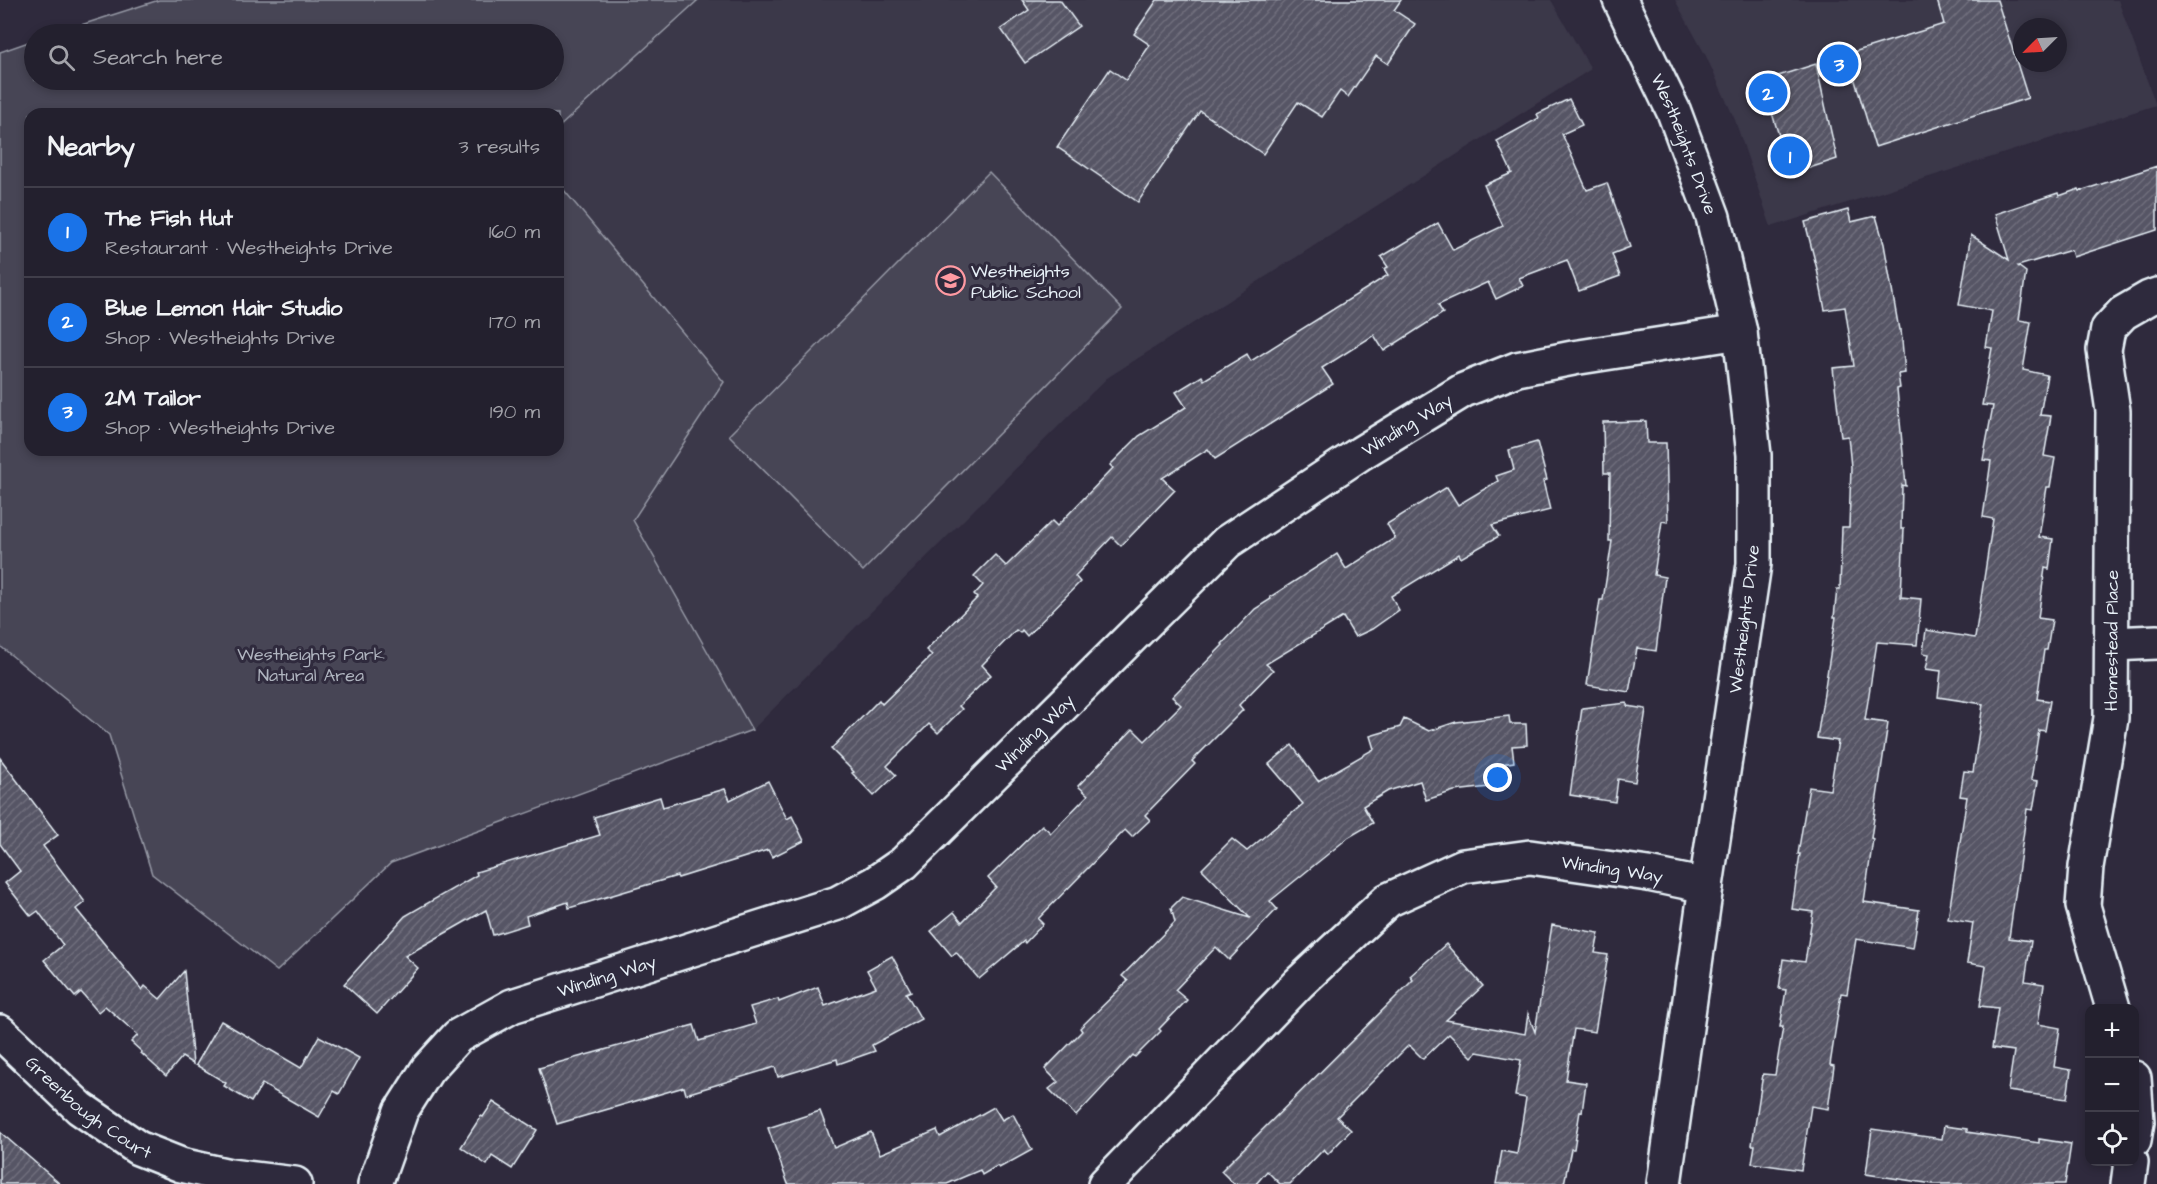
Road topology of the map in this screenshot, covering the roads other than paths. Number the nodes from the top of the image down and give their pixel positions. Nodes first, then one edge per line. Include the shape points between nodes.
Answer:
1 (1620, 0) edge
2 (2157, 295) edge
3 (1740, 332) junction
4 (2157, 642) edge
5 (2112, 644) junction
6 (1706, 886) junction
7 (2112, 1004) edge
8 (0, 1032) edge
9 (2131, 1166) edge
10 (295, 1184) edge
11 (375, 1184) edge
12 (1105, 1184) edge
13 (1664, 1184) edge
14 (2128, 1184) edge

1 - 3 street, Westheights Drive via 1674,112 1713,217
2 - 5 street, Homestead Place via 2123,313 2108,329 2104,350 2113,411
3 - 6 street, Westheights Drive via 1754,455 1754,564
3 - 11 street, Winding Way via 1517,369 1464,390 1361,453 1227,542 904,863 875,883 838,903 512,1006 458,1036 427,1070 401,1111
4 - 5 street
5 - 7 street, Homestead Place via 2110,718 2083,906
6 - 12 street, Winding Way via 1530,857 1463,866 1388,900 1299,983
6 - 13 street, Westheights Drive
8 - 10 street, Greenbough Court via 80,1108 138,1148 181,1165
9 - 14 street

